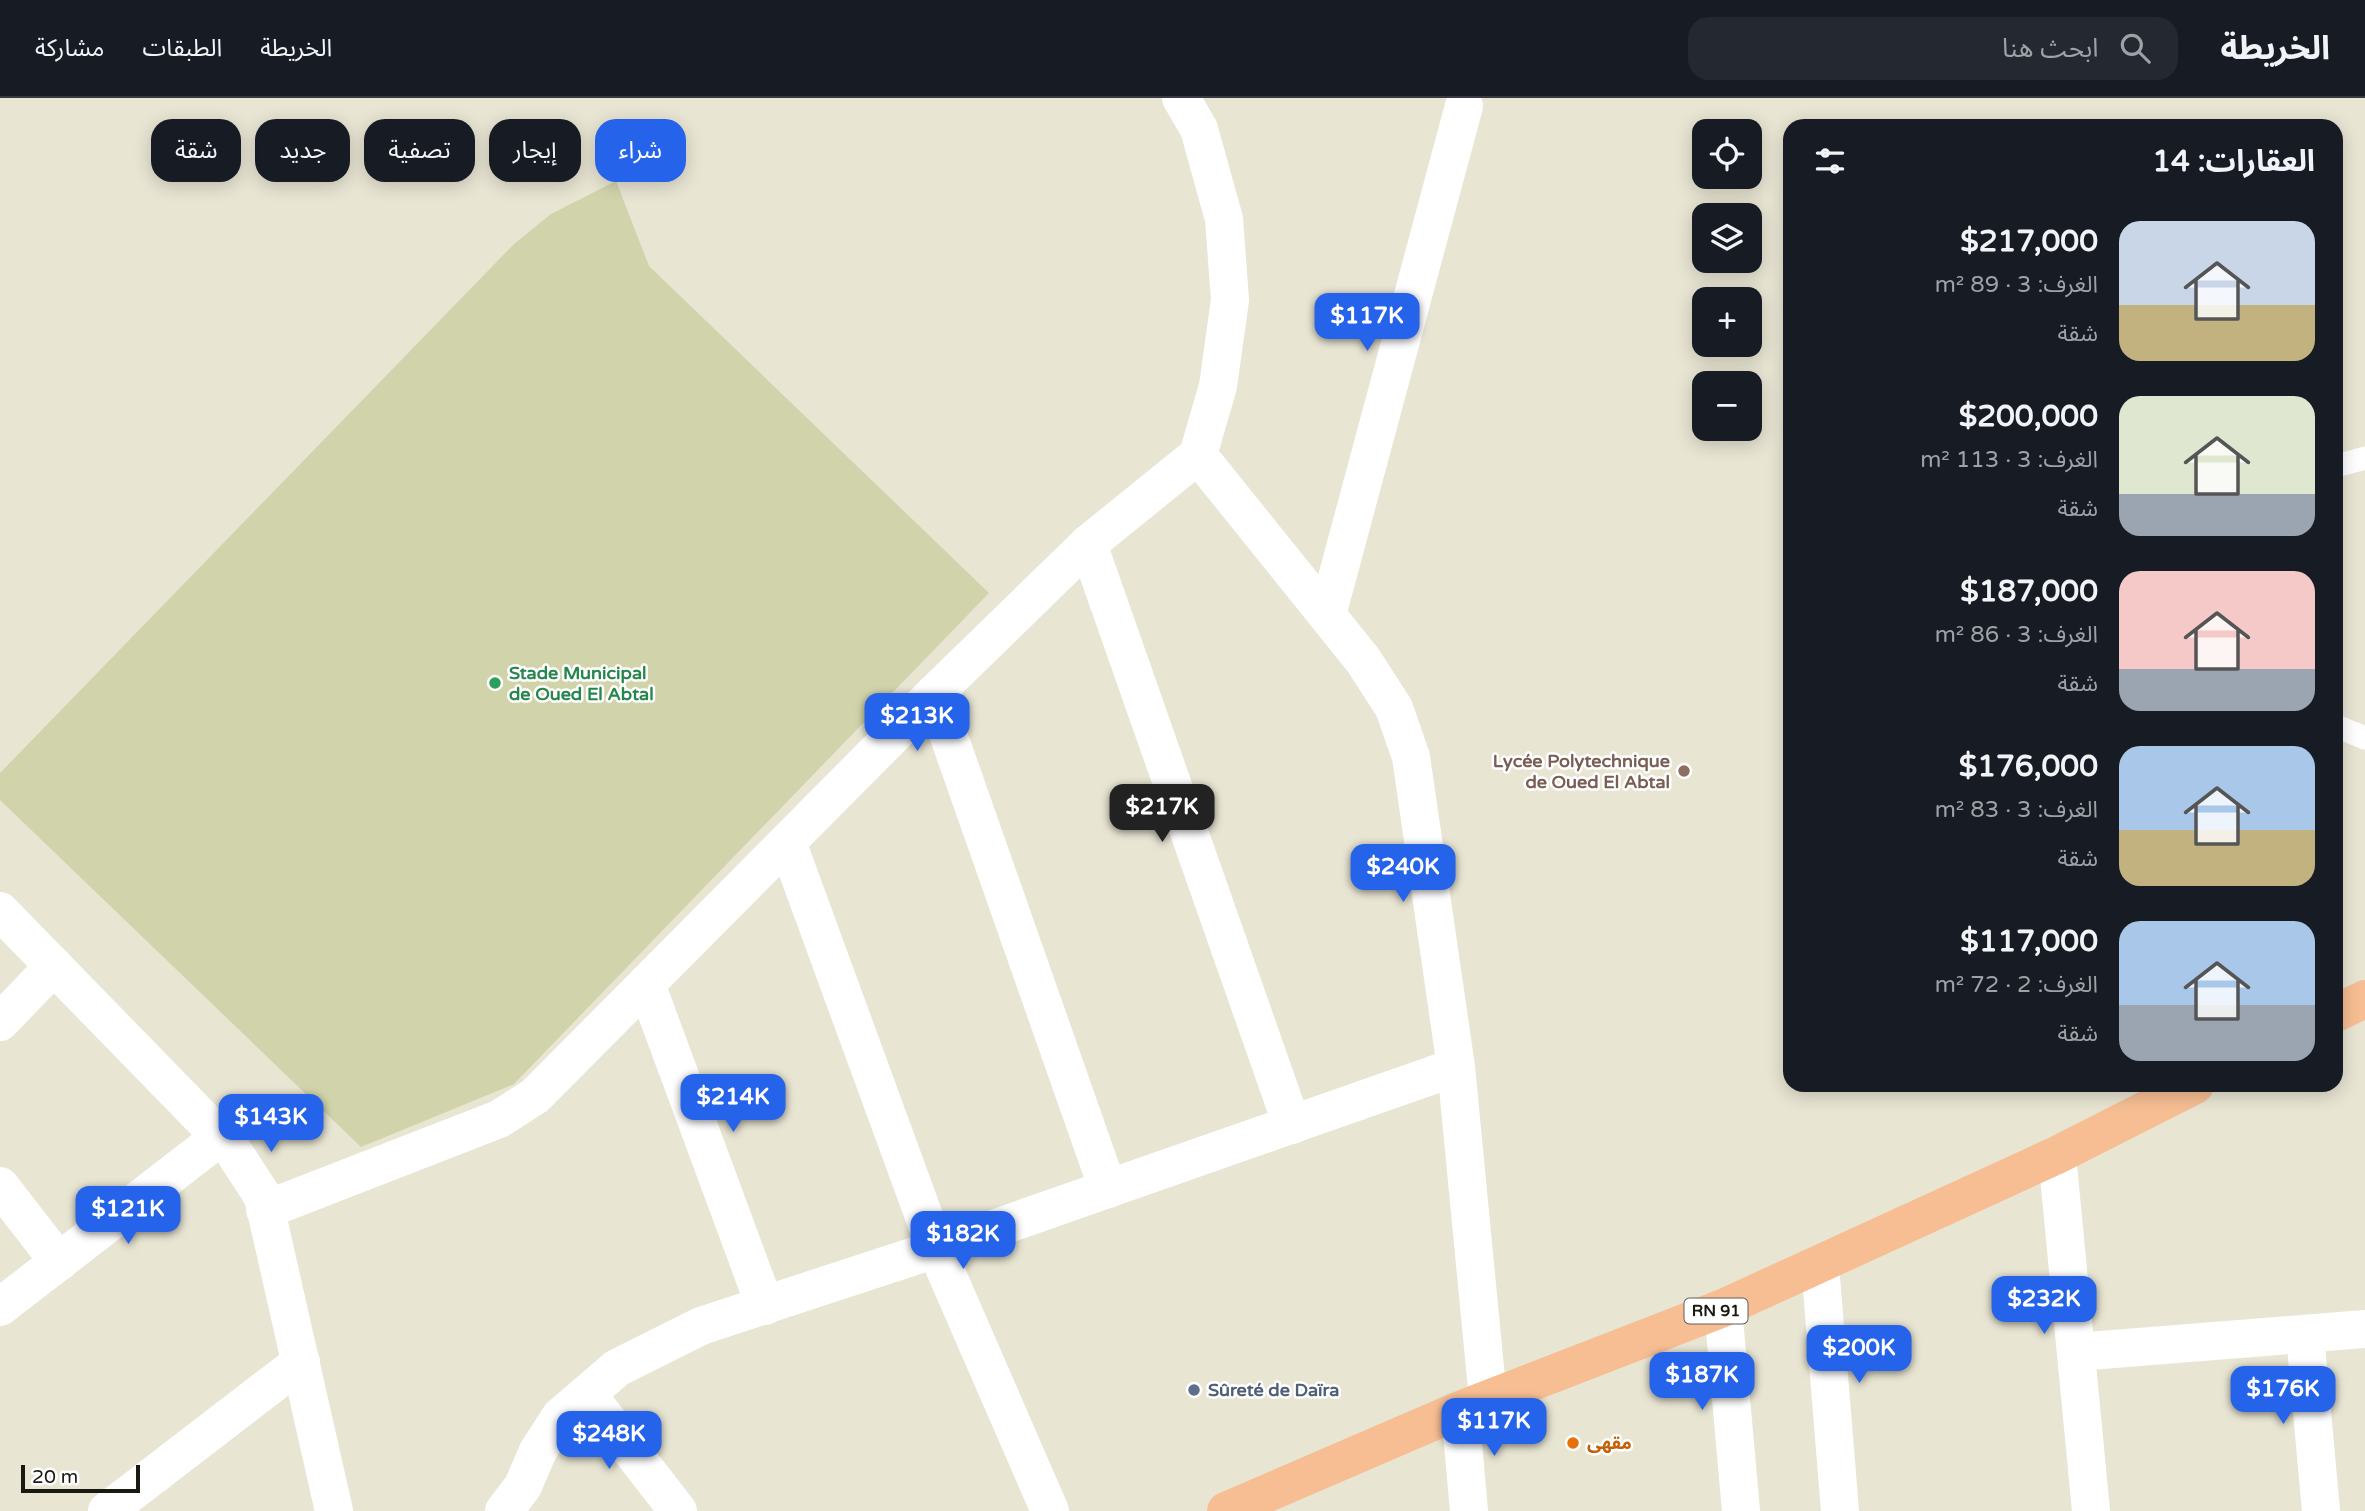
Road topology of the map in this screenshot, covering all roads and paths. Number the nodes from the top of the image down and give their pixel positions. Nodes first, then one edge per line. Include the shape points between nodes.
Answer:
1 (1181, 98) edge
2 (1464, 106) dead end
3 (1198, 455) junction
4 (2365, 458) edge
5 (2343, 464) edge
6 (1088, 544) junction
7 (1327, 615) junction
8 (934, 694) junction
9 (2343, 729) edge
10 (2365, 738) edge
11 (787, 842) junction
12 (0, 911) edge
13 (54, 967) junction
14 (646, 984) junction
15 (2365, 999) edge
16 (2343, 1010) edge
17 (0, 1022) edge
18 (1456, 1067) junction
19 (2181, 1092) edge
20 (1292, 1125) junction
21 (220, 1137) junction
22 (2057, 1155) junction
23 (0, 1186) edge
24 (1108, 1189) junction
25 (265, 1210) junction
26 (936, 1249) junction
27 (59, 1262) junction
28 (1820, 1265) junction
29 (765, 1306) junction
30 (0, 1307) edge
31 (1723, 1308) junction
32 (2365, 1329) edge
33 (2305, 1335) junction
34 (2076, 1352) junction
35 (301, 1362) junction
36 (587, 1394) junction
37 (1474, 1405) junction
38 (107, 1511) edge
39 (334, 1511) edge
40 (504, 1511) edge
41 (678, 1511) edge
42 (1050, 1511) edge
43 (1226, 1511) edge
44 (1469, 1511) edge
45 (1741, 1511) edge
46 (1840, 1511) edge
47 (2091, 1511) edge
48 (2321, 1511) edge

1 - 3 street via 1199,129 1224,219 1230,300 1218,386
2 - 7 street
3 - 6 street
3 - 7 street
4 - 5 lane
6 - 8 street
6 - 20 street
7 - 18 street via 1394,708 1411,757
8 - 11 street
8 - 24 street
9 - 10 lane
11 - 14 street
11 - 26 street
12 - 13 street
13 - 17 street
13 - 21 street
14 - 25 street via 535,1096 499,1119
14 - 29 street
15 - 16 main road
18 - 20 street
18 - 37 street
19 - 22 main road, RN 91
20 - 24 street
21 - 25 street via 263,1197
21 - 27 street
22 - 28 main road, RN 91
22 - 34 street
23 - 27 street
24 - 26 street
25 - 35 street
26 - 29 street
26 - 42 street
27 - 30 street
28 - 31 main road, RN 91
28 - 46 street
29 - 36 street via 701,1326 617,1368
31 - 37 main road, RN 91
31 - 45 street
32 - 33 street
33 - 34 street
33 - 48 street
34 - 47 street
35 - 38 street
35 - 39 street
36 - 40 street via 560,1417 537,1451 523,1486
36 - 41 street
37 - 43 main road, RN 91
37 - 44 street

